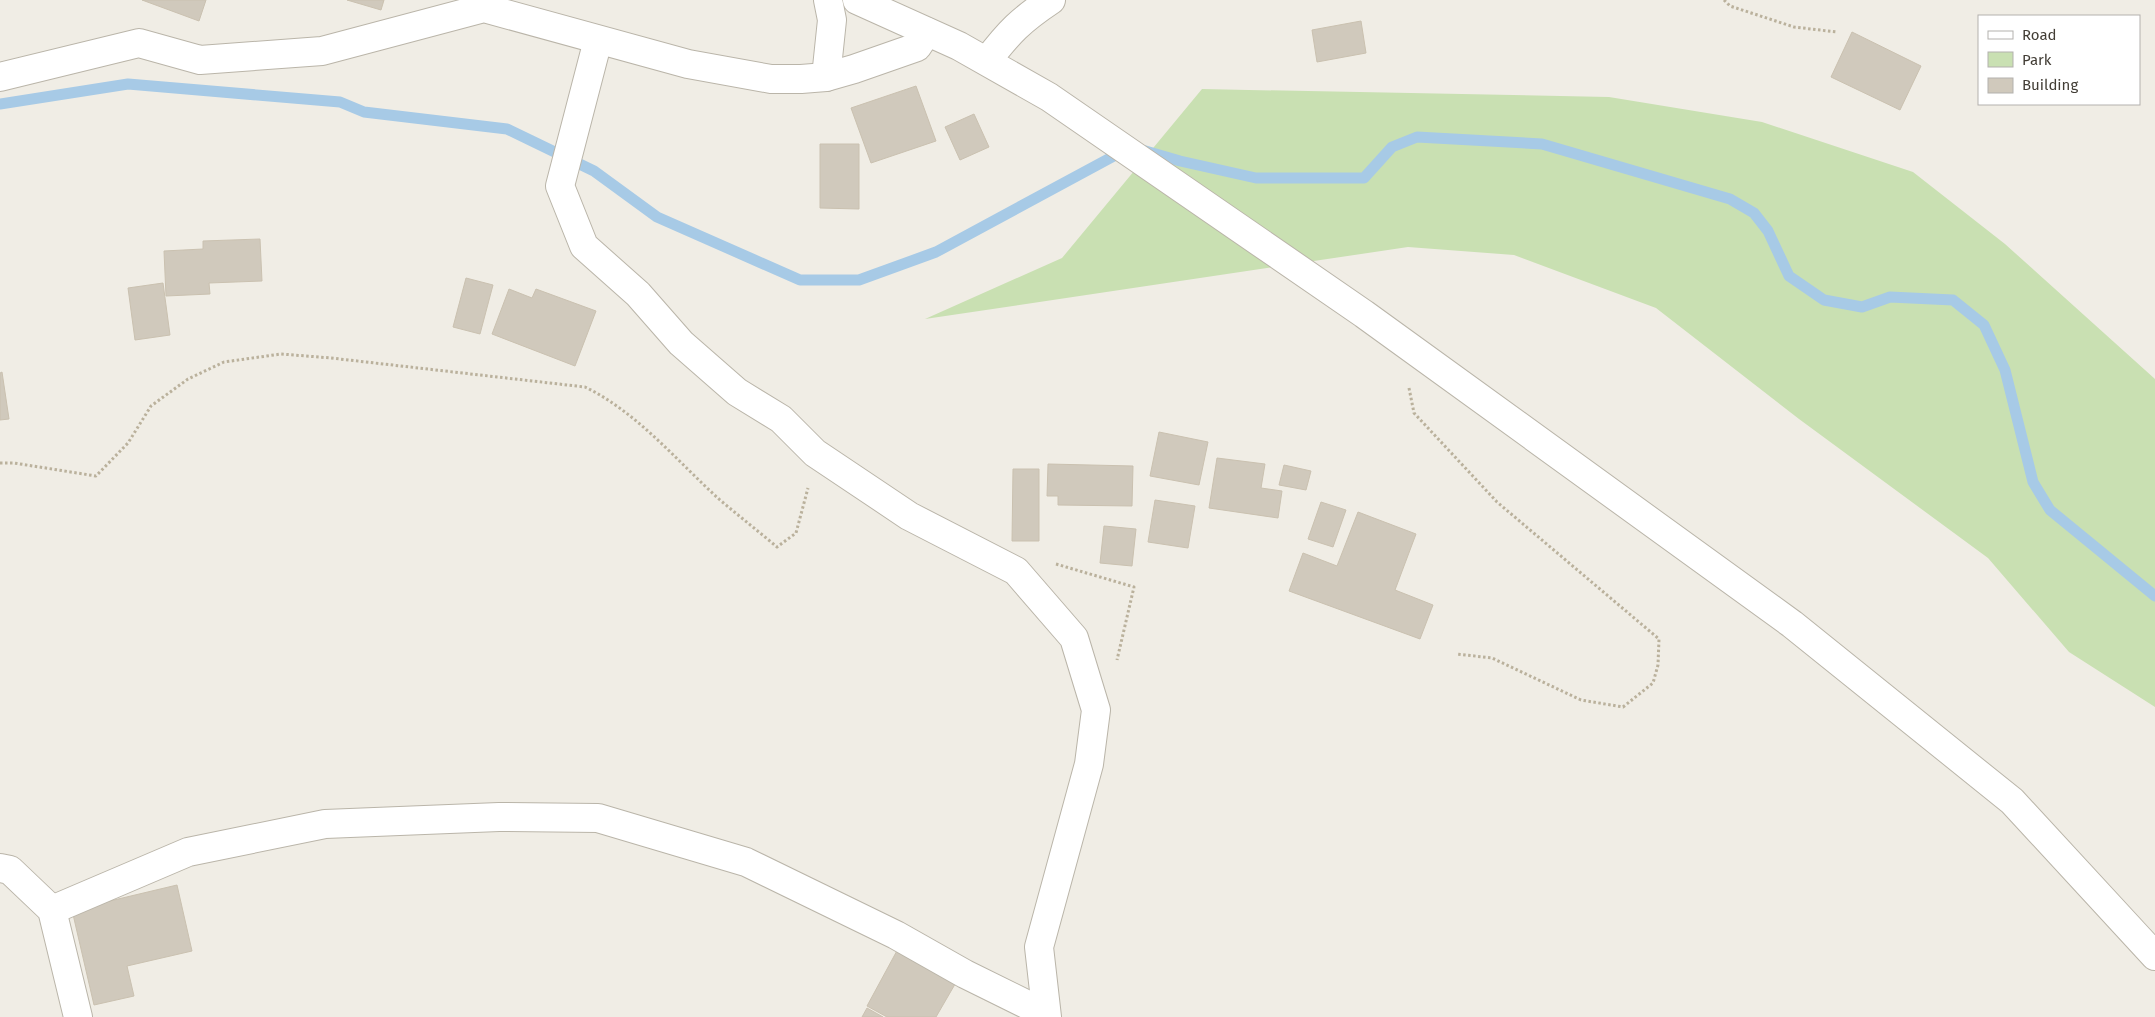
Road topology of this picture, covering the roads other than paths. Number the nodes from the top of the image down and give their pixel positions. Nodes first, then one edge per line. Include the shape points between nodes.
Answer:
1 (828, 0) edge
2 (857, 0) edge
3 (1051, 0) edge
4 (928, 32) junction
5 (598, 40) junction
6 (987, 61) junction
7 (0, 77) edge
8 (826, 77) junction
9 (0, 868) edge
10 (52, 910) junction
11 (2155, 956) edge
12 (1047, 1016) edge
13 (78, 1017) edge

1 - 8 street via 832,20
2 - 4 street
3 - 6 street via 1010,31
4 - 6 street
4 - 8 street via 917,47
5 - 7 street via 484,8 322,51 200,60 139,44
5 - 8 street via 688,64 771,79
5 - 12 street via 560,186 584,246 638,294 680,343 737,392 781,419 815,453 909,516 1016,571 1074,638 1096,710 1089,764 1039,947
6 - 11 street via 1029,86 1364,314 1792,624 2012,801
9 - 10 street via 10,870
10 - 12 street via 188,852 325,824 499,817 598,818 746,862 896,935
10 - 13 street

